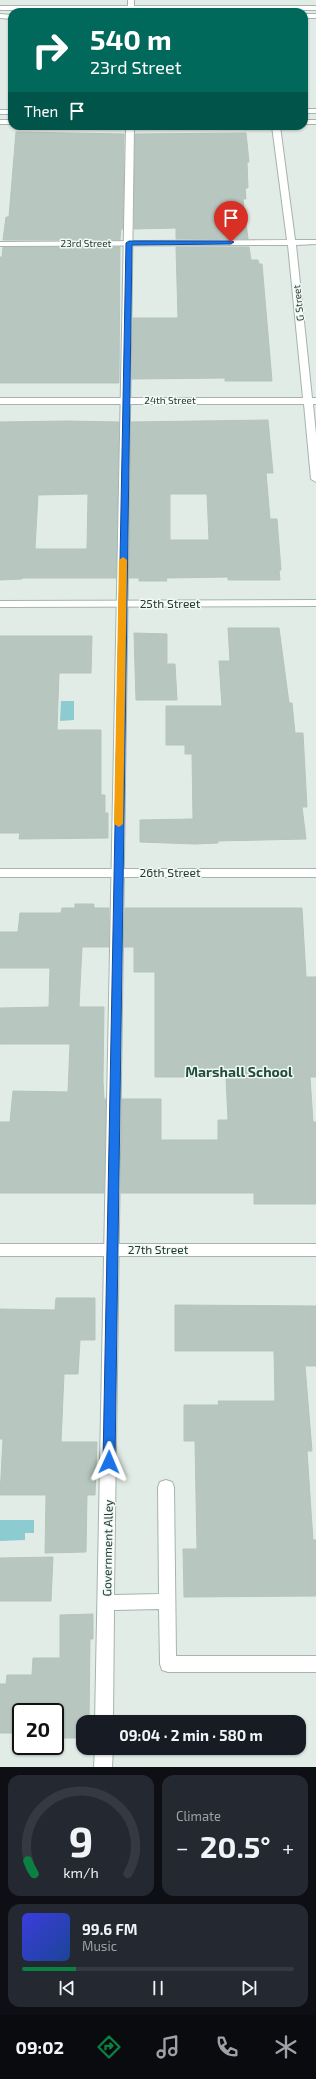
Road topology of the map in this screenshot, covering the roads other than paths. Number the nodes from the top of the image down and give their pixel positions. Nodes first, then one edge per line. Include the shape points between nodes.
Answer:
1 (2, 0) edge
2 (0, 10) edge
3 (130, 130) edge
4 (277, 130) edge
5 (291, 242) junction
6 (316, 242) edge
7 (129, 243) junction
8 (0, 244) edge
9 (126, 400) junction
10 (0, 401) edge
11 (312, 401) edge
12 (316, 479) edge
13 (316, 603) edge
14 (0, 604) edge
15 (122, 605) junction
16 (0, 873) edge
17 (118, 873) junction
18 (316, 873) edge
19 (0, 1250) edge
20 (113, 1250) junction
21 (316, 1250) edge
22 (166, 1487) dead end
23 (167, 1601) junction
24 (107, 1603) junction
25 (316, 1664) edge
26 (104, 1715) edge
27 (104, 1755) edge
28 (103, 1767) edge

1 - 2 street
3 - 7 street, Government Alley
4 - 5 street, G Street
5 - 6 street, 23rd Street
5 - 7 street, 23rd Street
5 - 11 street, G Street
7 - 8 street, 23rd Street
7 - 9 street, Government Alley
9 - 10 street, 24th Street
9 - 11 street, 24th Street
9 - 15 street, Government Alley
11 - 12 street, G Street
13 - 15 street, 25th Street
14 - 15 street, 25th Street
15 - 17 street, Government Alley
16 - 17 street, 26th Street
17 - 18 street, 26th Street
17 - 20 street, Government Alley
19 - 20 street, 27th Street
20 - 21 street, 27th Street
20 - 24 street, Government Alley
22 - 23 street
23 - 24 street
23 - 25 street via 168,1664
24 - 26 street, Government Alley
27 - 28 street

